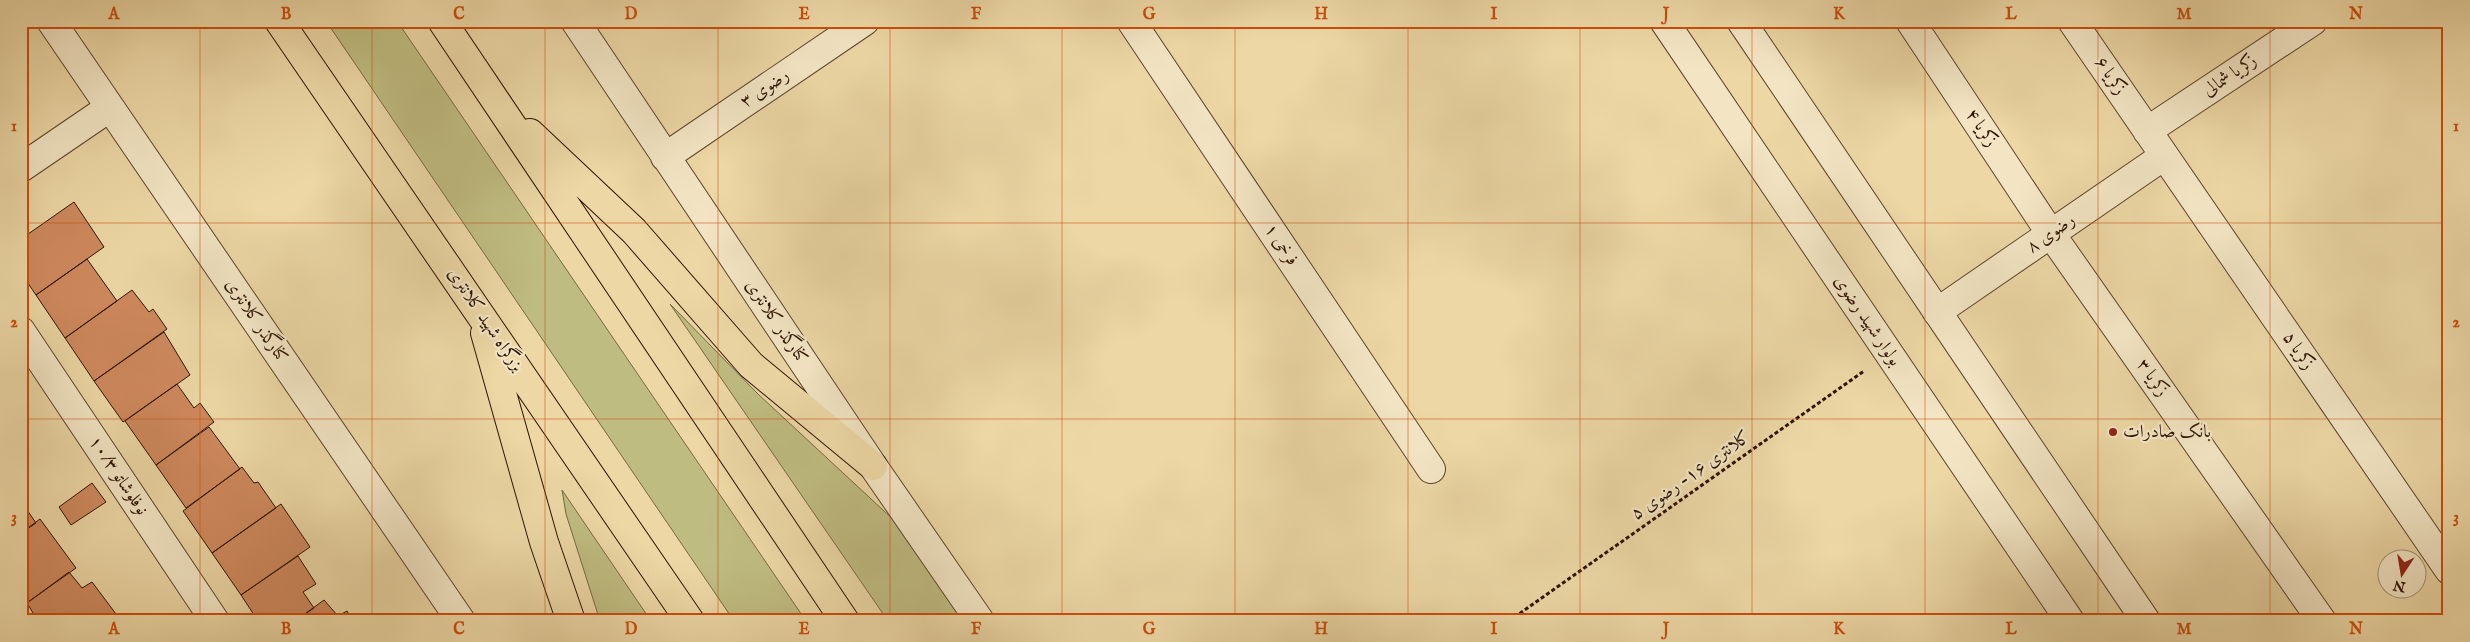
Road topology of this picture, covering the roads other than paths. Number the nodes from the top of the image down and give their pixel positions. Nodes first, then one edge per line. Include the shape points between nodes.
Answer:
1 (51, 21) edge
2 (279, 21) edge
3 (442, 21) edge
4 (575, 21) edge
5 (865, 21) edge
6 (1130, 21) edge
7 (1664, 21) edge
8 (1741, 21) edge
9 (1910, 21) edge
10 (2072, 21) edge
11 (2312, 21) edge
12 (496, 102) junction
13 (109, 108) junction
14 (2147, 131) junction
15 (665, 156) junction
16 (2164, 156) junction
17 (21, 168) edge
18 (2051, 234) junction
19 (479, 310) junction
20 (1938, 312) junction
21 (21, 331) edge
22 (873, 466) junction
23 (1431, 469) dead end
24 (2449, 570) edge
25 (215, 621) edge
26 (461, 621) edge
27 (571, 621) edge
28 (690, 621) edge
29 (845, 621) edge
30 (980, 621) edge
31 (2070, 621) edge
32 (2146, 621) edge
33 (2322, 621) edge

1 - 13 street, کنارگذر کلانتری
2 - 19 highway, بزرگراه شهید کلانتری
3 - 12 highway
4 - 15 street, کنارگذر کلانتری
5 - 15 street, رضوی ۳
6 - 23 street, فرخی ۱
7 - 31 street, بولوار شهید رضوی
8 - 20 street
9 - 18 street, زکریا ۴
10 - 14 street, زکریا ۶
11 - 14 street, زکریا شمالی
12 - 22 highway via 634,231 751,364
12 - 29 highway
13 - 17 street
13 - 26 street, کنارگذر کلانتری
14 - 16 street, زکریا ۵
15 - 22 street, کنارگذر کلانتری
16 - 18 street, رضوی ۸
16 - 24 street, زکریا ۵
18 - 20 street, رضوی ۸
18 - 33 street, زکریا ۳
19 - 27 highway via 544,542
19 - 28 highway, بزرگراه شهید کلانتری
20 - 32 street
21 - 25 street, نوفلوشاتو ۱۰/۳
22 - 30 street, کنارگذر کلانتری

